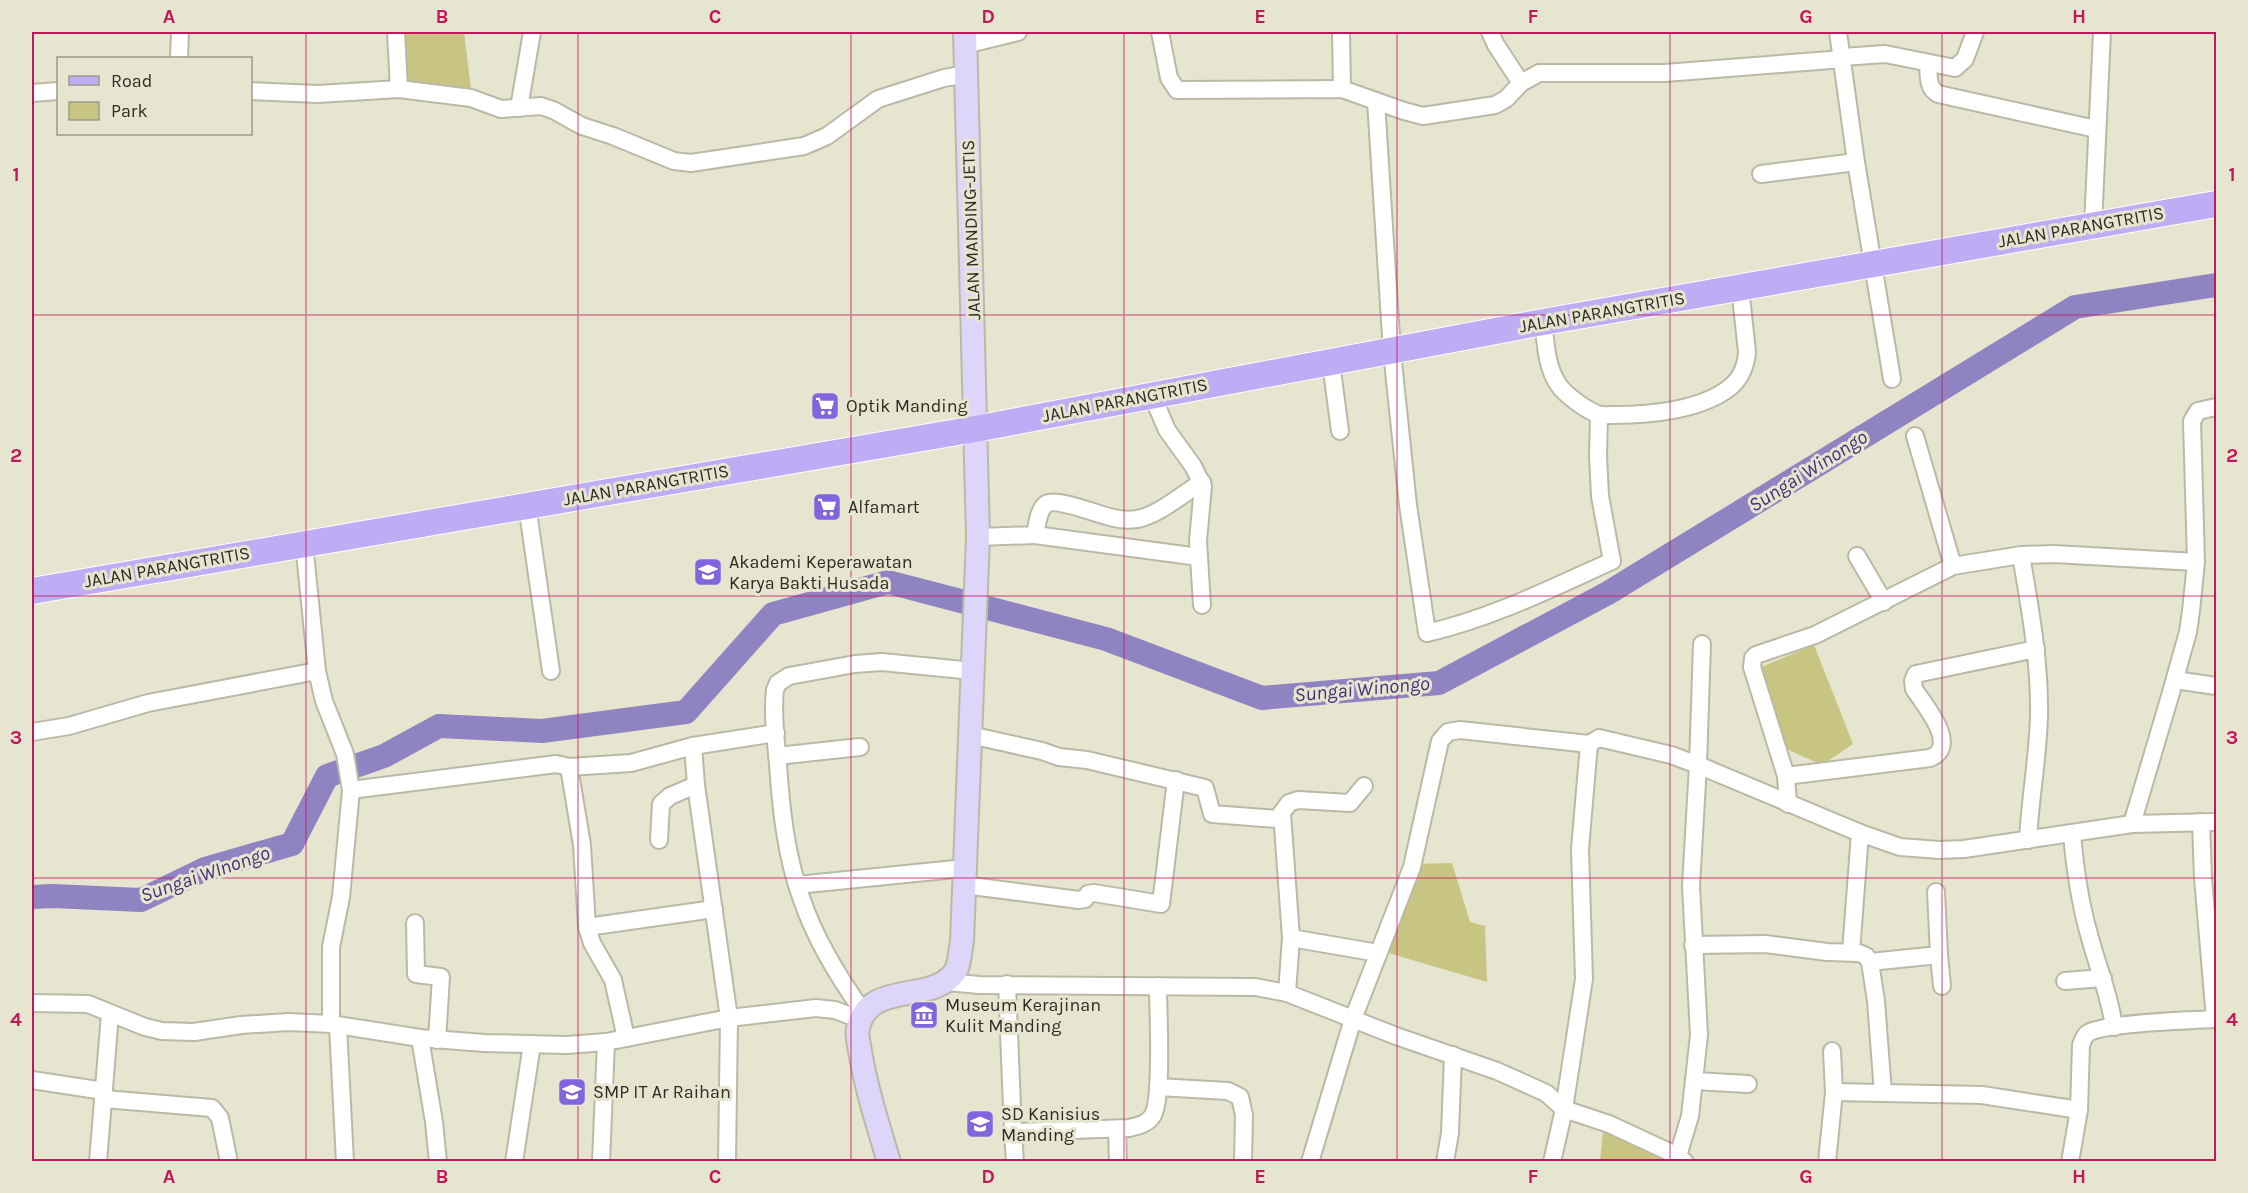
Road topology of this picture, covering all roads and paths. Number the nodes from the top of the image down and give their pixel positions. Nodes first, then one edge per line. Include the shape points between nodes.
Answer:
1 (180, 32) edge
2 (396, 32) edge
3 (532, 32) edge
4 (1018, 32) edge
5 (1160, 32) edge
6 (1341, 32) edge
7 (1490, 32) edge
8 (1838, 32) edge
9 (1975, 32) edge
10 (2102, 32) edge
11 (965, 38) edge
12 (179, 57) edge
13 (1843, 58) junction
14 (1928, 64) junction
15 (967, 74) junction
16 (1521, 83) junction
17 (399, 89) junction
18 (1342, 89) junction
19 (252, 91) edge
20 (57, 92) edge
21 (32, 93) edge
22 (1376, 101) junction
23 (519, 108) junction
24 (2096, 129) junction
25 (1856, 162) junction
26 (1761, 174) dead end
27 (2217, 204) edge
28 (2093, 225) junction
29 (1874, 264) junction
30 (1740, 287) junction
31 (1543, 322) junction
32 (1392, 352) junction
33 (1331, 363) junction
34 (1892, 379) dead end
35 (1152, 395) junction
36 (2217, 407) edge
37 (1599, 415) junction
38 (975, 429) junction
39 (1340, 431) dead end
40 (1915, 436) dead end
41 (1202, 482) junction
42 (527, 505) junction
43 (1035, 535) junction
44 (978, 537) junction
45 (304, 543) junction
46 (2021, 555) junction
47 (1857, 556) dead end
48 (1199, 557) junction
49 (2196, 562) junction
50 (1953, 566) junction
51 (32, 591) edge
52 (1884, 602) junction
53 (1202, 605) dead end
54 (1702, 644) dead end
55 (2036, 649) junction
56 (317, 671) junction
57 (550, 671) dead end
58 (973, 671) junction
59 (2175, 680) junction
60 (2217, 686) edge
61 (32, 732) edge
62 (776, 733) junction
63 (970, 735) junction
64 (1589, 744) junction
65 (693, 746) junction
66 (860, 747) dead end
67 (777, 756) junction
68 (1698, 765) junction
69 (569, 767) junction
70 (1786, 776) junction
71 (1176, 780) junction
72 (696, 785) junction
73 (1364, 786) dead end
74 (351, 788) junction
75 (1788, 804) junction
76 (1282, 813) junction
77 (2209, 822) edge
78 (2132, 824) junction
79 (1860, 833) junction
80 (2072, 834) junction
81 (659, 840) dead end
82 (2028, 840) junction
83 (964, 877) junction
84 (797, 885) junction
85 (1936, 892) dead end
86 (714, 909) junction
87 (416, 923) dead end
88 (587, 927) junction
89 (1291, 938) junction
90 (1693, 945) junction
91 (1851, 952) junction
92 (1378, 953) junction
93 (1939, 955) junction
94 (1870, 962) junction
95 (2103, 978) junction
96 (2065, 981) dead end
97 (947, 982) junction
98 (1006, 984) junction
99 (1158, 986) junction
100 (1942, 986) dead end
101 (1287, 993) junction
102 (32, 1003) edge
103 (110, 1014) junction
104 (862, 1017) junction
105 (729, 1018) junction
106 (1353, 1019) junction
107 (2216, 1019) edge
108 (335, 1025) junction
109 (2114, 1027) junction
110 (420, 1038) junction
111 (626, 1038) junction
112 (437, 1040) junction
113 (606, 1042) junction
114 (532, 1044) junction
115 (1832, 1052) dead end
116 (1453, 1055) junction
117 (32, 1080) edge
118 (1695, 1081) junction
119 (1748, 1084) dead end
120 (1158, 1087) junction
121 (1834, 1092) junction
122 (1883, 1093) junction
123 (104, 1095) junction
124 (1564, 1109) junction
125 (2079, 1110) junction
126 (1117, 1129) junction
127 (1012, 1132) junction
128 (1678, 1158) edge
129 (1831, 1160) edge
130 (98, 1161) edge
131 (229, 1161) edge
132 (345, 1161) edge
133 (438, 1161) edge
134 (514, 1161) edge
135 (601, 1161) edge
136 (727, 1161) edge
137 (889, 1161) edge
138 (1015, 1161) edge
139 (1118, 1161) edge
140 (1244, 1161) edge
141 (1310, 1161) edge
142 (1446, 1161) edge
143 (1552, 1161) edge
144 (2070, 1161) edge

1 - 12 street
2 - 17 street
3 - 23 street
4 - 11 street
5 - 18 street via 1169,78 1178,90
6 - 18 street
7 - 16 street
8 - 13 street
9 - 14 street via 1959,66
10 - 24 street
11 - 15 main road, JALAN MANDING-JETIS
13 - 14 street via 1886,54
13 - 16 street via 1665,74 1549,72
13 - 25 street
14 - 24 street via 1932,91 1938,94
15 - 23 street via 878,99 827,136 804,146 691,163 674,161 582,126 547,107
15 - 38 main road, JALAN MANDING-JETIS
16 - 22 street via 1495,105 1436,115 1414,114
17 - 19 street via 318,94
17 - 23 street via 471,98 501,109
18 - 22 street
20 - 21 street
22 - 32 street
24 - 28 street
25 - 26 street
25 - 29 street
27 - 28 main road, JALAN PARANGTRITIS
28 - 29 main road, JALAN PARANGTRITIS
29 - 30 main road, JALAN PARANGTRITIS
29 - 34 street
30 - 31 main road, JALAN PARANGTRITIS
30 - 37 street via 1747,352 1746,363 1731,387 1705,401 1645,415
31 - 32 main road, JALAN PARANGTRITIS
31 - 37 street via 1550,366 1559,386
32 - 33 main road, JALAN PARANGTRITIS
32 - 37 street via 1408,506 1427,633 1505,608 1612,561 1600,496
33 - 35 main road, JALAN PARANGTRITIS
33 - 39 street
35 - 38 main road, JALAN PARANGTRITIS
35 - 41 street via 1167,430
36 - 49 street via 2198,411 2192,421
38 - 42 main road, JALAN PARANGTRITIS
38 - 44 main road, JALAN MANDING-JETIS
40 - 50 street
41 - 43 street via 1139,518 1114,518 1088,509 1047,504 1039,515
41 - 48 street
42 - 45 main road, JALAN PARANGTRITIS
42 - 57 street
43 - 44 street
43 - 48 street
44 - 58 main road, JALAN MANDING-JETIS
45 - 51 main road, JALAN PARANGTRITIS
45 - 56 street
46 - 49 street
46 - 50 street
46 - 55 street
47 - 52 street
48 - 53 street
49 - 59 street via 2188,632
50 - 52 street
52 - 70 street via 1815,635 1753,658 1752,667
54 - 68 street
55 - 70 street via 1916,674 1914,689 1942,735 1943,746 1936,755
55 - 82 street via 2039,717
56 - 61 street via 148,703 69,726
56 - 74 street via 345,754
58 - 62 street via 875,662 789,676 775,690
58 - 63 main road, JALAN MANDING-JETIS
59 - 60 street
59 - 78 street
62 - 65 street
62 - 67 street
63 - 71 street via 1059,758 1087,760
63 - 83 main road, JALAN MANDING-JETIS
64 - 68 street via 1599,738
64 - 92 street via 1460,730 1448,732 1440,741 1412,867
64 - 124 street via 1580,849 1584,979
65 - 69 street via 631,763
65 - 72 street
66 - 67 street
67 - 84 street via 779,793
68 - 75 street
68 - 90 street via 1691,864
69 - 74 street via 556,764
69 - 88 street via 582,845
70 - 75 street
71 - 76 street via 1205,788 1212,814 1270,820
71 - 83 street via 1161,904 1094,893 1079,900
72 - 81 street via 661,804
72 - 86 street
73 - 76 street via 1350,803 1298,800 1289,803
74 - 108 street via 341,897 332,947
75 - 79 street
76 - 89 street
77 - 78 street
77 - 107 street via 2203,878
78 - 80 street
79 - 82 street via 1917,850 1964,849
79 - 91 street
80 - 82 street
80 - 95 street via 2080,900
83 - 84 street
83 - 97 main road, JALAN MANDING-JETIS via 962,941 957,970
84 - 104 street via 802,902
85 - 93 street
86 - 88 street
86 - 105 street
87 - 112 street via 416,974 441,976
88 - 111 street via 613,980
89 - 92 street
89 - 101 street
90 - 91 street via 1765,944
90 - 118 street via 1699,1035
91 - 94 street via 1863,954
92 - 106 street
93 - 94 street
93 - 100 street
94 - 122 street via 1880,1032
95 - 96 street
95 - 109 street
97 - 98 street
97 - 104 main road via 878,1001
98 - 99 street
98 - 127 street
99 - 101 street via 1255,987
99 - 120 street
101 - 106 street
102 - 103 street via 88,1004
103 - 108 street via 145,1027 177,1032 289,1022
103 - 123 street
104 - 105 street via 816,1008
104 - 137 main road via 857,1029 864,1074
105 - 111 street
105 - 136 street
106 - 116 street
106 - 141 street
107 - 109 street
108 - 110 street
108 - 132 street
109 - 125 street via 2090,1032 2080,1045
110 - 112 street
110 - 133 street
111 - 113 street
112 - 114 street
113 - 114 street
113 - 135 street
114 - 134 street
115 - 121 street
116 - 124 street via 1525,1082
116 - 142 street
117 - 123 street
118 - 119 street
118 - 128 street
120 - 126 street via 1153,1116 1139,1126
120 - 140 street via 1228,1091 1240,1097
121 - 122 street
121 - 129 street
122 - 125 street via 1982,1095
123 - 130 street
123 - 131 street via 212,1108 220,1118
124 - 128 street via 1610,1124
124 - 143 street
125 - 144 street
126 - 127 street
126 - 139 street
127 - 138 street

